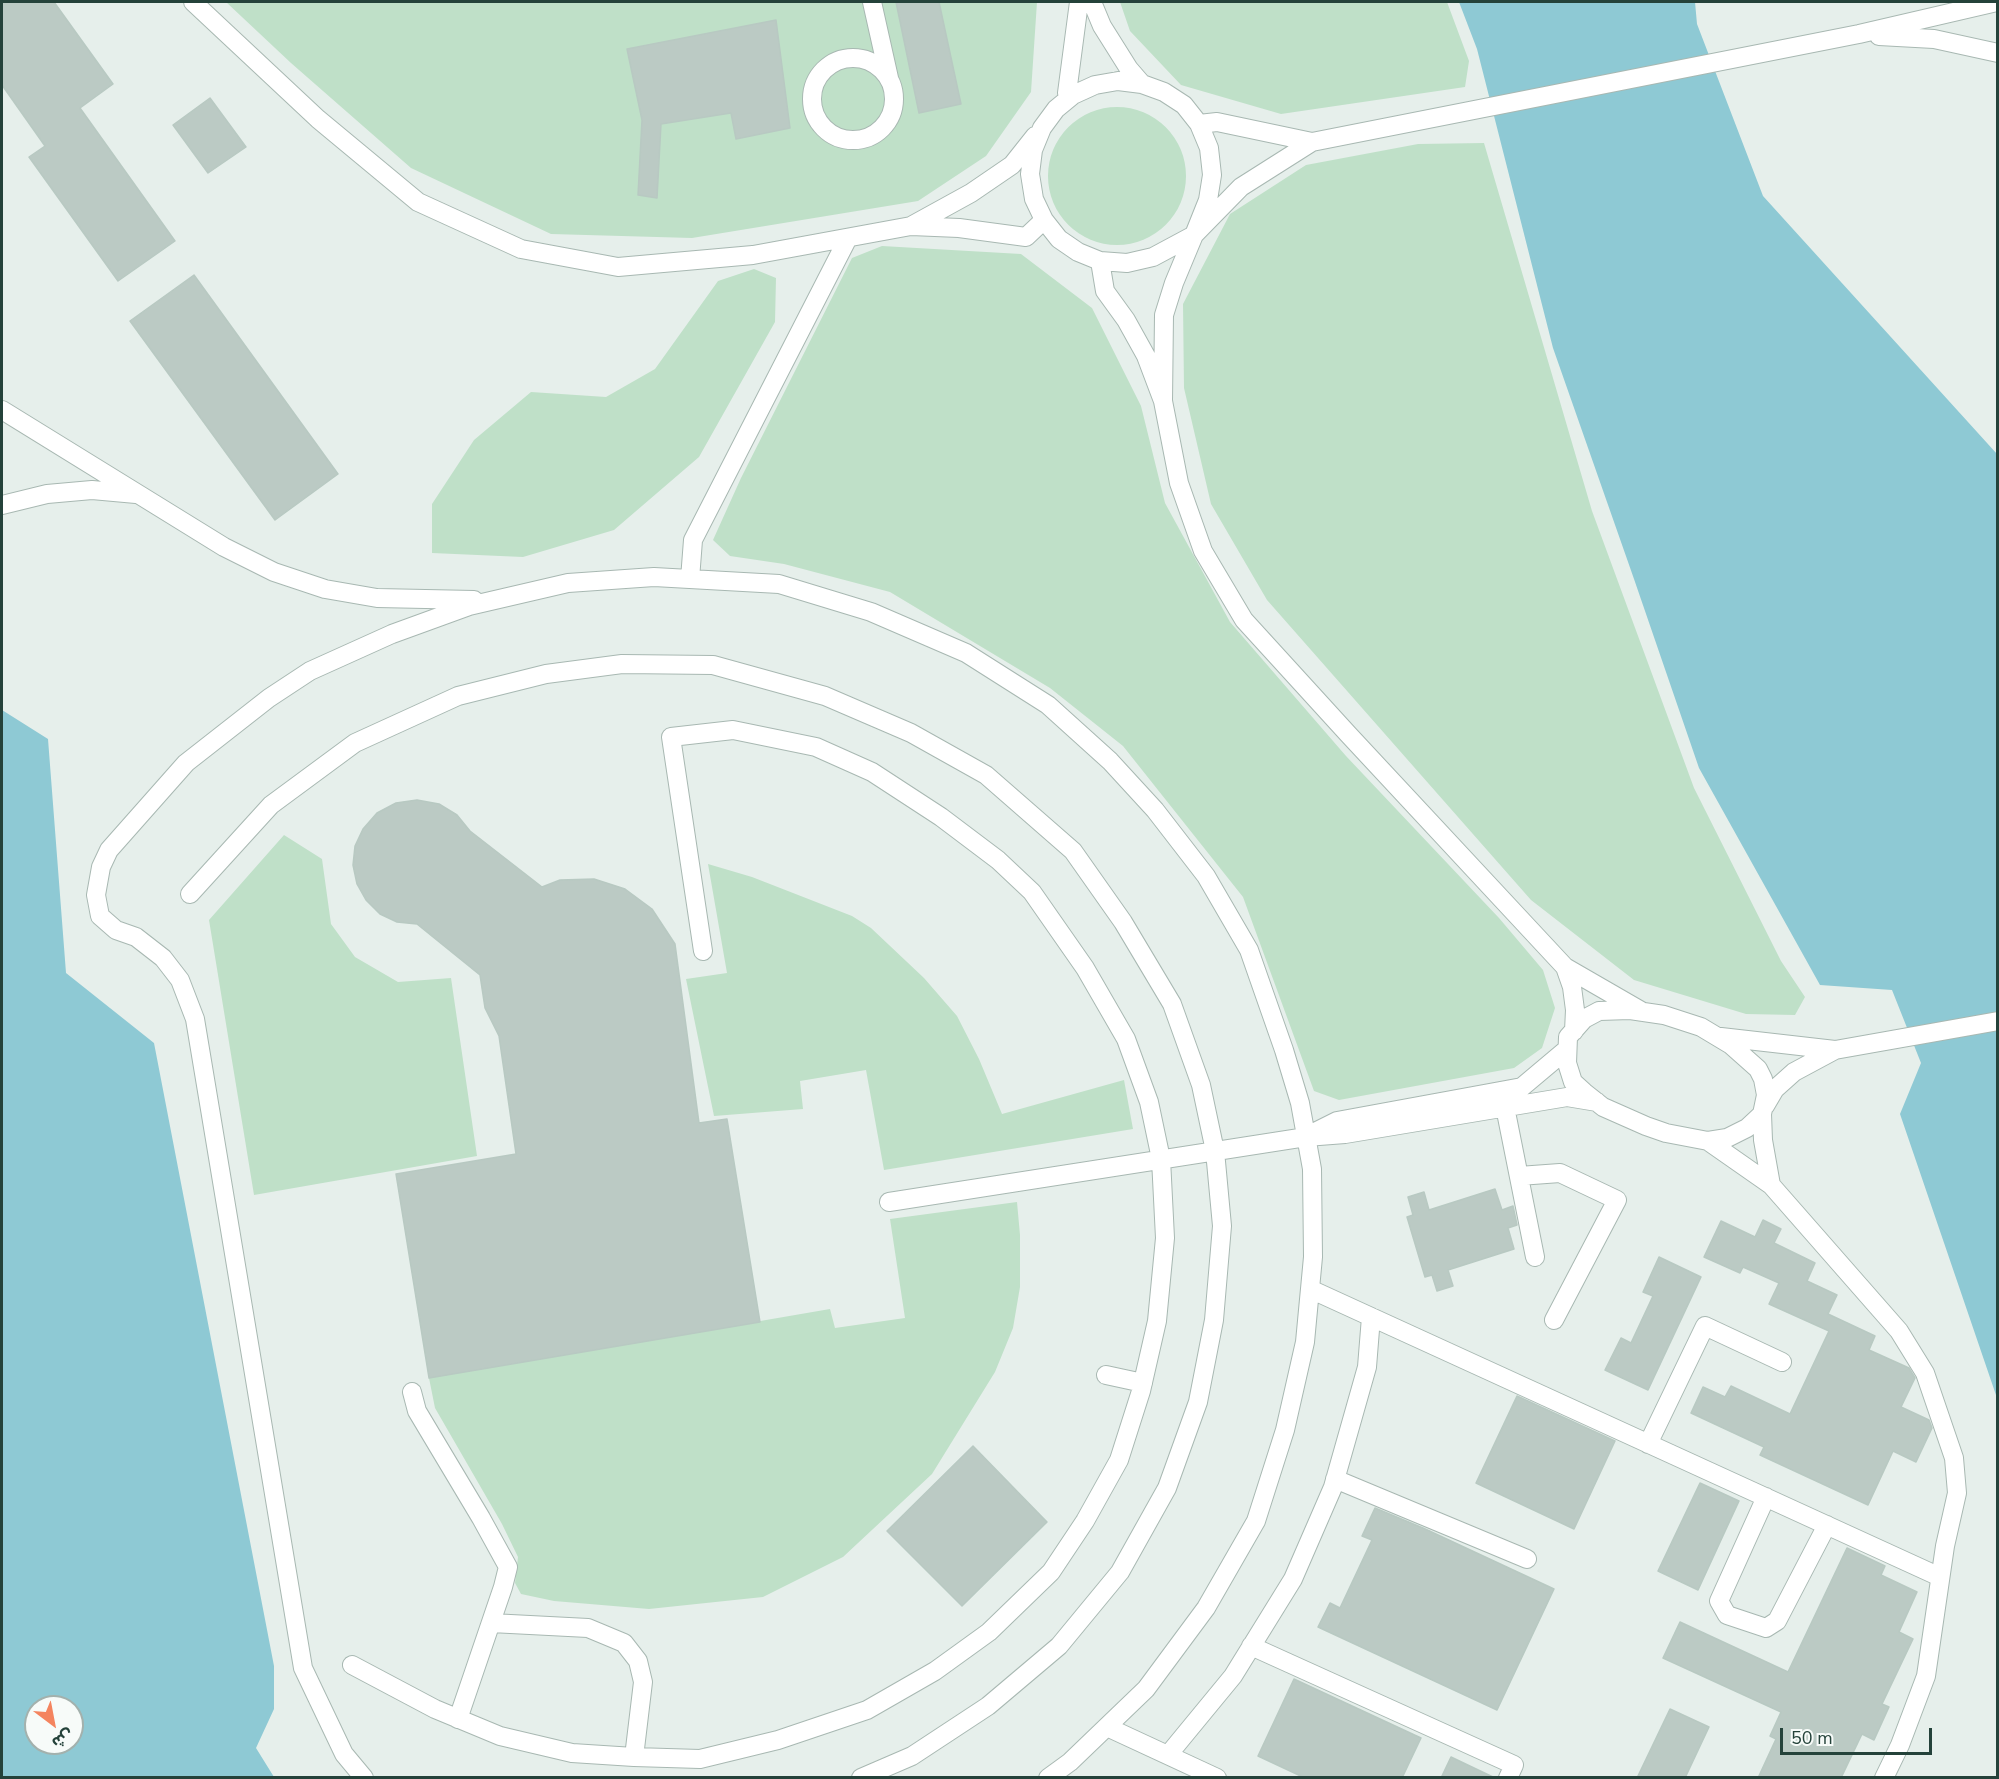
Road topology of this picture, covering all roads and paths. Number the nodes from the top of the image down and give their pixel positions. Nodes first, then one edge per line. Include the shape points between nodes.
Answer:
1 (193, 2) edge
2 (872, 2) edge
3 (1079, 2) edge
4 (1092, 2) edge
5 (1997, 2) edge
6 (1859, 34) junction
7 (1998, 53) edge
8 (889, 78) junction
9 (1142, 84) junction
10 (1073, 95) junction
11 (1199, 124) junction
12 (1042, 128) junction
13 (1312, 142) junction
14 (1044, 220) junction
15 (911, 226) junction
16 (1194, 235) junction
17 (848, 238) junction
18 (1100, 261) junction
19 (1163, 401) junction
20 (2, 410) edge
21 (140, 495) junction
22 (2, 505) edge
23 (690, 579) junction
24 (494, 600) junction
25 (190, 894) dead end
26 (703, 951) dead end
27 (1565, 967) junction
28 (1643, 1012) junction
29 (1998, 1021) edge
30 (1574, 1031) junction
31 (1718, 1036) junction
32 (1566, 1050) junction
33 (1834, 1050) junction
34 (1596, 1102) junction
35 (1505, 1107) junction
36 (1763, 1111) junction
37 (1306, 1137) junction
38 (1708, 1141) junction
39 (1215, 1151) junction
40 (1161, 1160) junction
41 (1519, 1176) junction
42 (1771, 1185) junction
43 (889, 1202) dead end
44 (1535, 1257) dead end
45 (1310, 1289) junction
46 (1371, 1317) junction
47 (1554, 1320) dead end
48 (1782, 1362) dead end
49 (1106, 1375) dead end
50 (1143, 1383) junction
51 (412, 1392) dead end
52 (1648, 1444) junction
53 (1335, 1479) junction
54 (1766, 1497) junction
55 (1827, 1525) junction
56 (1527, 1559) dead end
57 (1940, 1577) junction
58 (491, 1623) junction
59 (1251, 1646) junction
60 (352, 1665) dead end
61 (459, 1719) junction
62 (1107, 1727) junction
63 (1168, 1755) junction
64 (634, 1757) junction
65 (364, 1778) edge
66 (861, 1778) edge
67 (1048, 1778) edge
68 (1217, 1778) edge
69 (1508, 1778) edge
70 (1884, 1778) edge

1 - 17 street via 318,119 418,202 521,249 618,267 753,255
2 - 8 street
3 - 10 street via 1067,93
4 - 9 street via 1102,26
5 - 6 street
6 - 7 street via 1934,39
6 - 13 street
8 - 8 street via 894,96 891,115 872,135 845,139 832,134 814,112 815,84 832,63 863,59
9 - 10 street via 1118,81 1095,85
9 - 11 street via 1184,105
10 - 12 street
11 - 13 street via 1217,122
11 - 16 street via 1209,148 1212,175 1208,201
12 - 14 street via 1033,150 1030,174 1034,198
12 - 15 street via 1012,165 971,194
13 - 16 street via 1241,187
14 - 15 street via 1026,237
14 - 18 street via 1059,239
15 - 17 street
16 - 18 street via 1153,257 1127,263
16 - 19 street via 1164,315
17 - 23 street via 693,540
18 - 19 street via 1105,291 1146,356
19 - 27 street via 1179,483 1203,551 1244,620
20 - 21 street
21 - 22 street via 92,490 47,494
21 - 24 street via 224,547 274,572 325,589 377,598
23 - 24 street via 654,577 568,583
23 - 37 street via 779,584 871,612 966,653 1057,712 1155,810 1206,876 1249,950 1287,1060
24 - 65 street via 392,634 310,671 269,698 186,763 109,850 96,895 100,916 163,958 180,980 195,1018 303,1668 344,1754
25 - 39 street via 271,805 355,743 458,696 546,674 622,664 713,665 825,696 911,733 986,775 1073,851 1123,922 1172,1004 1201,1085
26 - 40 street via 671,737 733,730 816,747 872,772 941,817 998,860 1032,892 1085,968 1126,1039 1149,1102
27 - 28 street
27 - 30 street via 1572,987
28 - 30 street via 1599,1011 1584,1018
28 - 31 street via 1664,1015
29 - 33 street
30 - 32 street via 1568,1037
31 - 33 street
31 - 36 street via 1758,1069 1766,1095
32 - 34 street via 1573,1082
32 - 37 street via 1522,1087 1337,1121
33 - 36 street via 1794,1072 1775,1089
34 - 35 street via 1567,1096
34 - 38 street via 1666,1133
35 - 37 street
35 - 41 street
36 - 38 street via 1747,1128 1727,1138
36 - 42 street via 1763,1140
37 - 39 street
37 - 45 street via 1312,1169
38 - 42 street
39 - 40 street
39 - 66 street via 1222,1226 1214,1320 1198,1402 1167,1488 1120,1572 1059,1647 988,1706 912,1756
40 - 43 street
40 - 50 street via 1165,1238 1157,1321
41 - 44 street
41 - 47 street via 1560,1173 1617,1200
42 - 57 street via 1899,1331 1925,1373 1953,1458 1957,1493
45 - 46 street
45 - 62 street via 1305,1342 1285,1430 1256,1521 1206,1608 1146,1689
46 - 52 street
46 - 53 street via 1367,1367
48 - 52 street via 1706,1326
49 - 50 street
50 - 64 street via 1119,1460 1084,1521 1051,1572 989,1632 935,1671 867,1710 778,1740 700,1759
51 - 58 street via 417,1411 508,1567
52 - 54 street
53 - 56 street
53 - 59 street via 1293,1579
54 - 55 street
54 - 55 street via 1719,1601 1727,1615 1766,1628 1778,1621
55 - 57 street
57 - 70 street via 1926,1676
58 - 61 street
58 - 64 street via 588,1628 624,1642 638,1661 643,1682
59 - 63 street via 1233,1676
59 - 69 street via 1514,1765
60 - 61 street
61 - 64 street via 500,1736 572,1753
62 - 63 street
62 - 67 street
63 - 68 street

